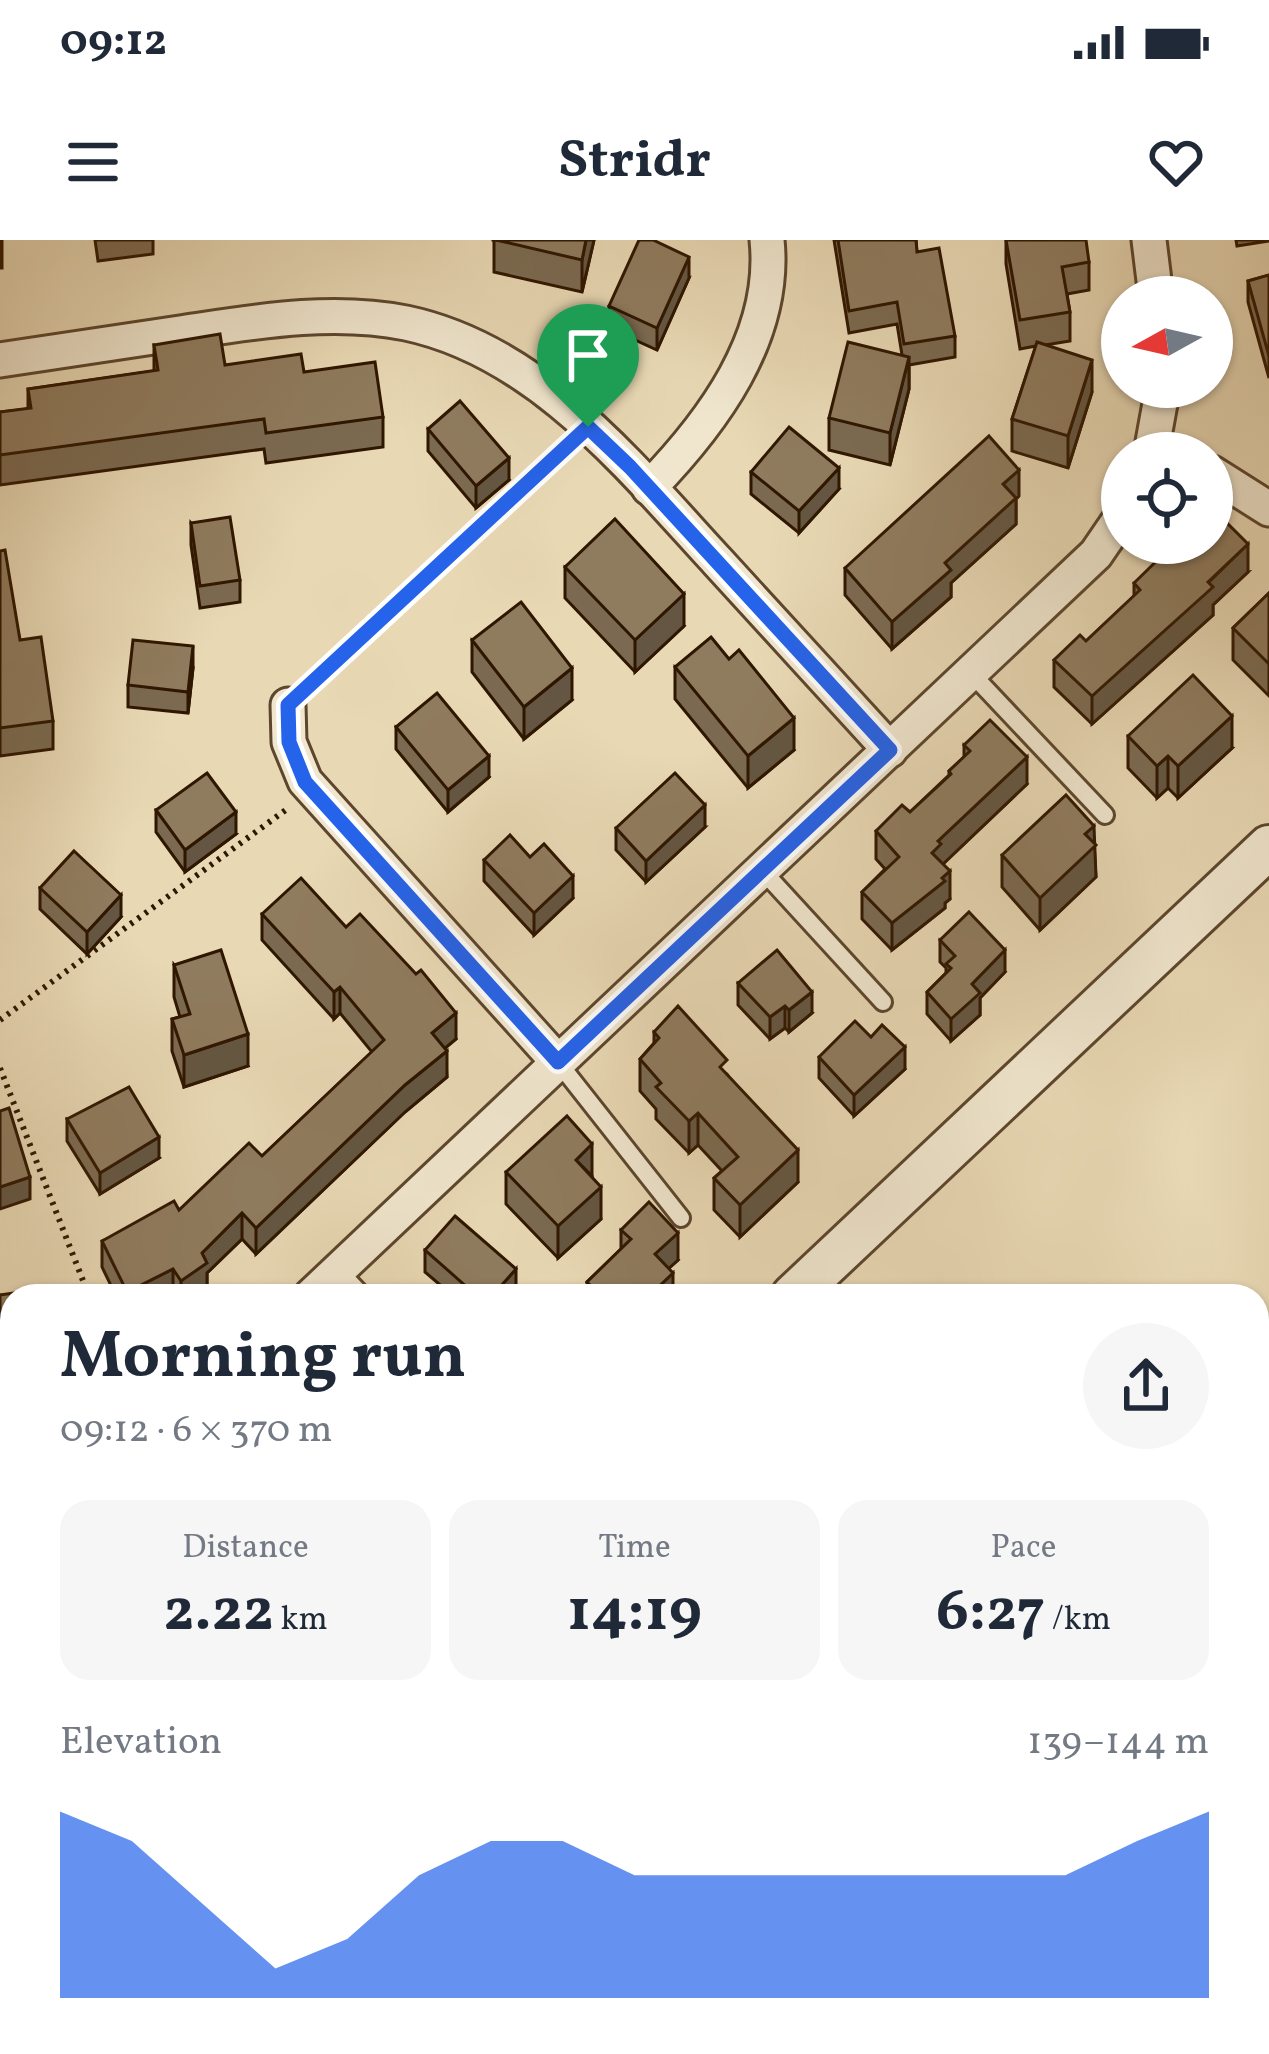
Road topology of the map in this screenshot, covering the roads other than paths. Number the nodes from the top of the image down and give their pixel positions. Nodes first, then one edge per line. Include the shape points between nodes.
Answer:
1 (767, 240) edge
2 (1149, 240) edge
3 (1153, 276) edge
4 (0, 359) edge
5 (1233, 486) edge
6 (649, 488) junction
7 (1269, 508) edge
8 (1101, 547) edge
9 (971, 673) junction
10 (288, 705) road end
11 (890, 750) junction
12 (1105, 814) dead end
13 (1269, 847) edge
14 (761, 869) junction
15 (883, 1002) dead end
16 (558, 1062) junction
17 (681, 1218) dead end
18 (338, 1270) junction
19 (323, 1284) edge
20 (351, 1284) edge
21 (806, 1284) edge

1 - 6 street via 765,286 736,375 705,426
2 - 3 street
4 - 6 street via 273,319 404,323 510,366 562,403
5 - 7 street
6 - 11 street
8 - 9 street
9 - 11 street
9 - 12 lane
10 - 16 street via 295,763 313,790
11 - 14 street
13 - 21 street
14 - 15 lane
14 - 16 street
16 - 17 lane
16 - 18 street
18 - 19 street
18 - 20 lane

